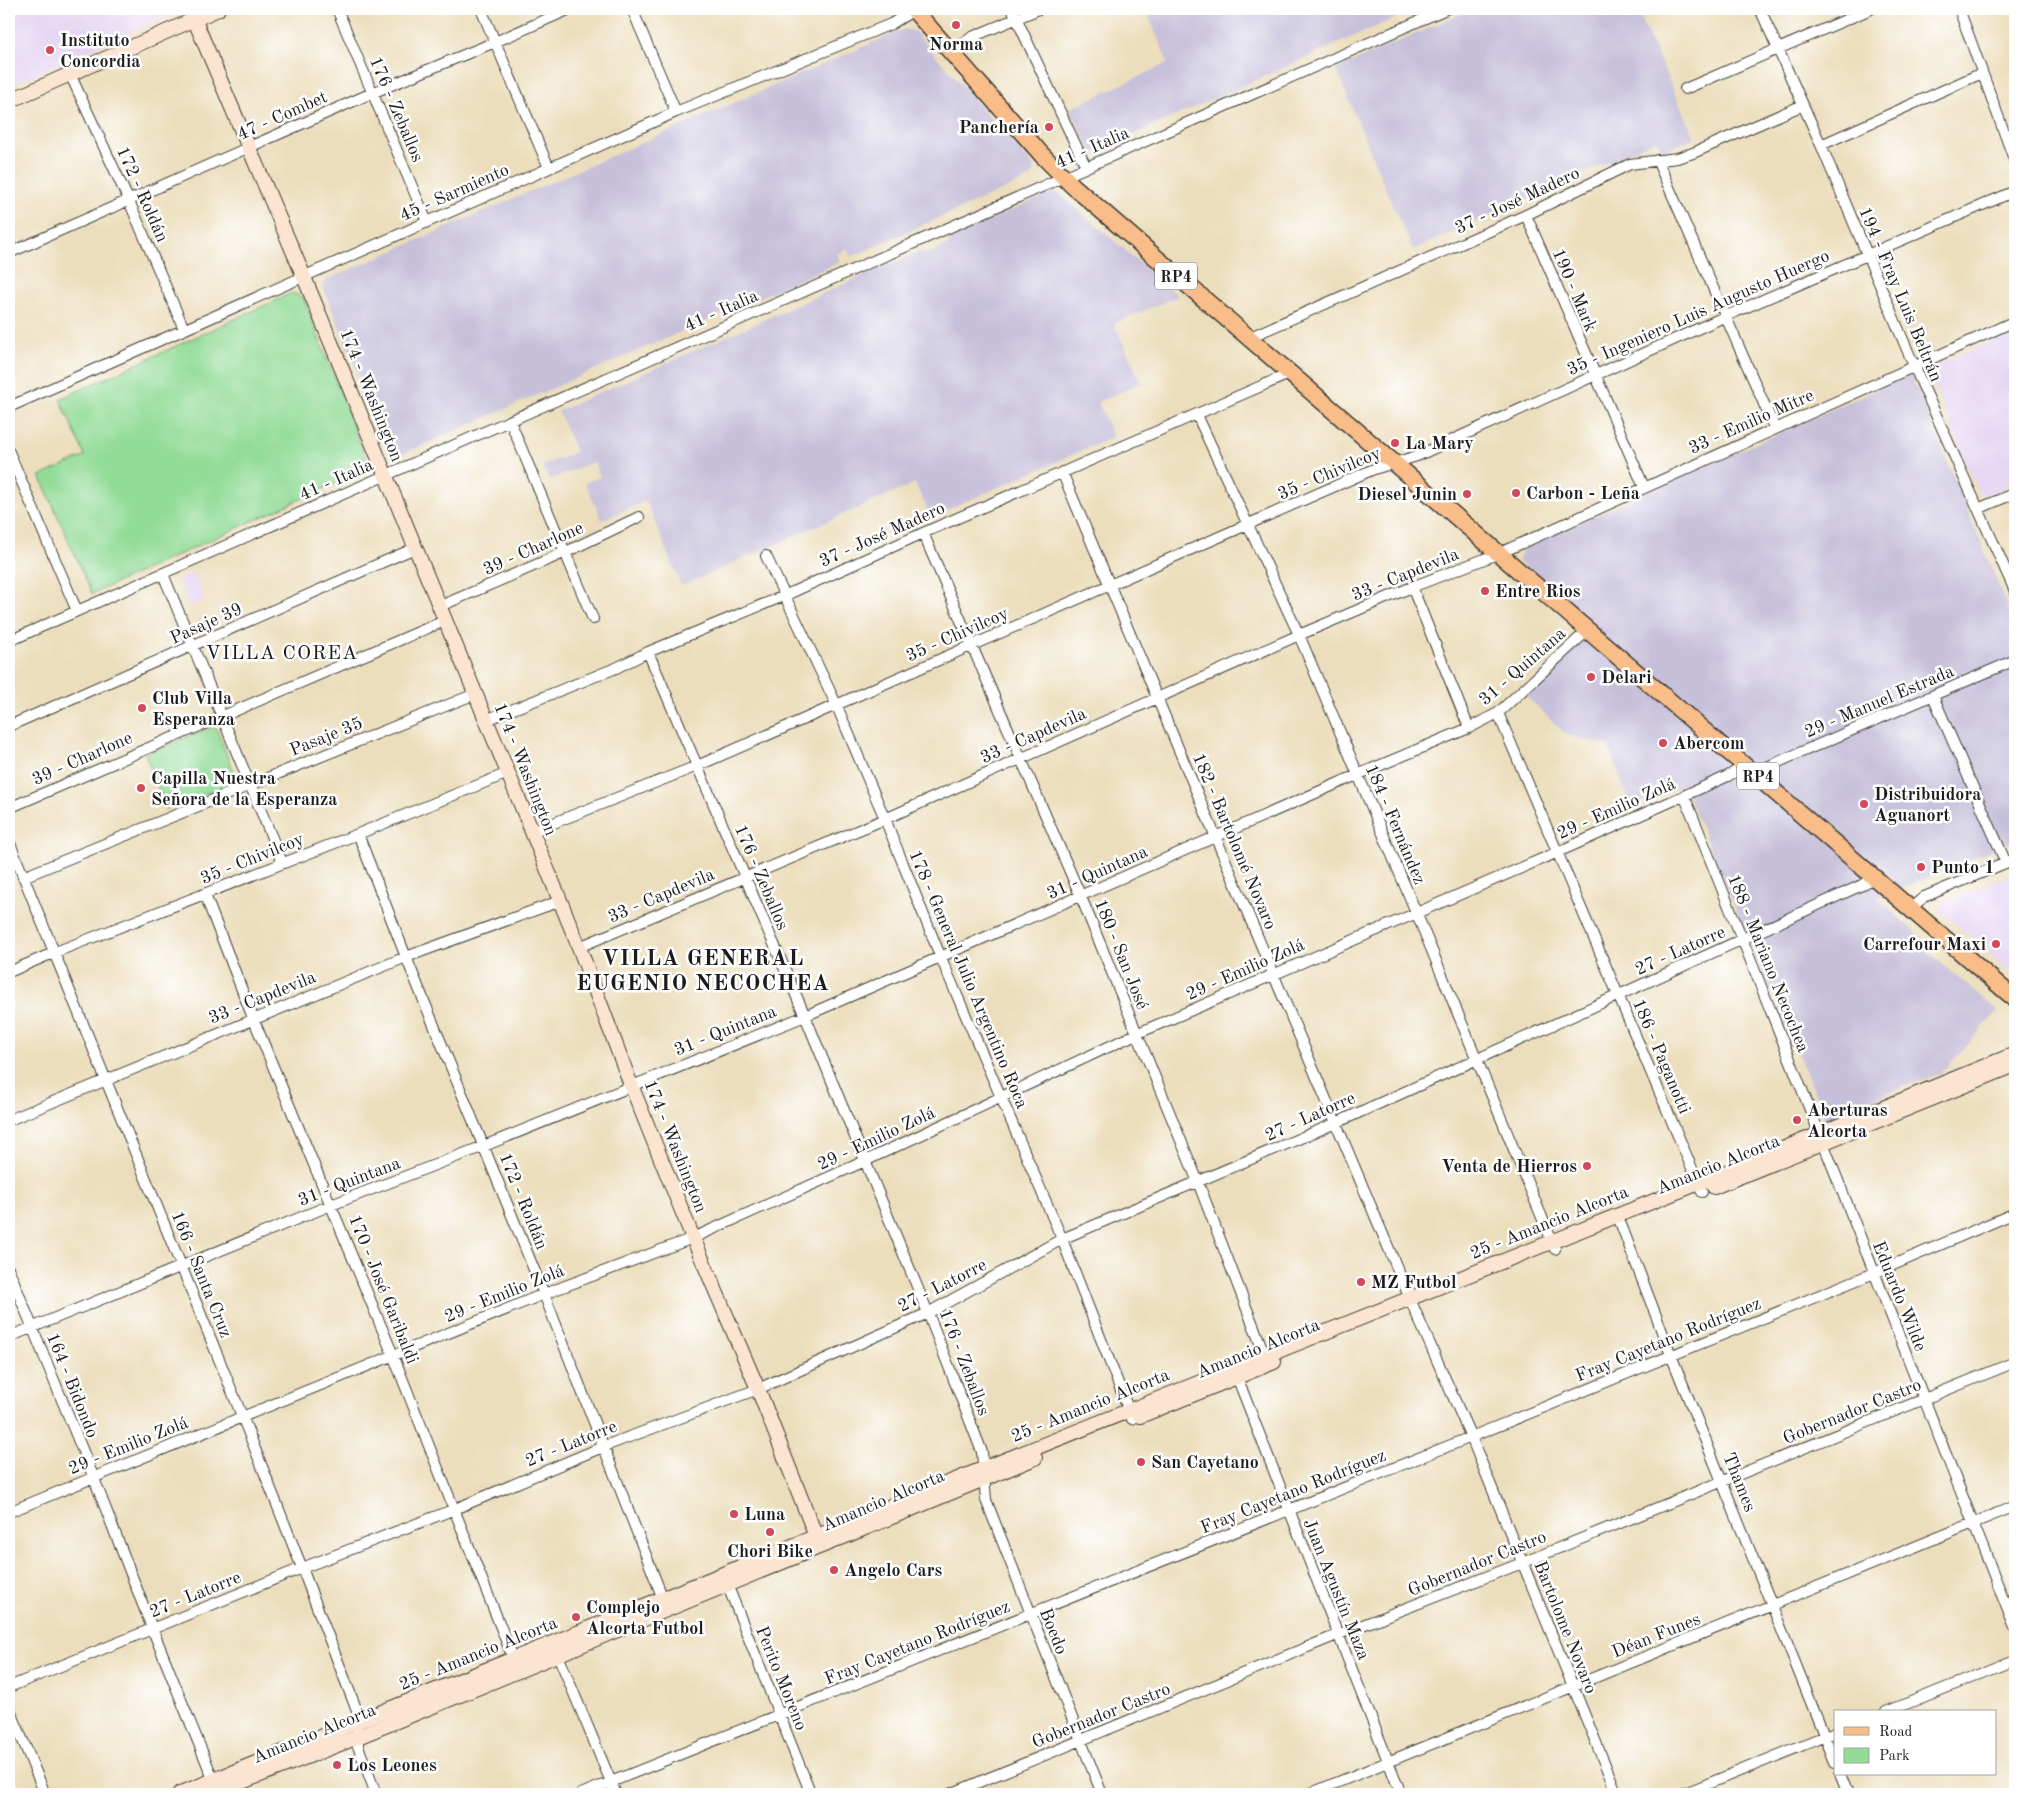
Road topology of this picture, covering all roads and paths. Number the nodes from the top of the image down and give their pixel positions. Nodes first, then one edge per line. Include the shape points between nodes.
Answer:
1 (218, 9) edge
2 (337, 9) edge
3 (481, 9) edge
4 (570, 9) edge
5 (632, 9) edge
6 (913, 9) edge
7 (1039, 9) edge
8 (1446, 9) edge
9 (1760, 9) edge
10 (1871, 9) edge
11 (1959, 9) edge
12 (192, 14) edge
13 (1014, 14) edge
14 (495, 42) junction
15 (1778, 49) junction
16 (952, 52) junction
17 (1982, 73) junction
18 (70, 74) junction
19 (1685, 89) dead end
20 (372, 93) junction
21 (9, 101) edge
22 (1803, 105) junction
23 (676, 112) junction
24 (1821, 145) junction
25 (250, 148) junction
26 (1656, 160) junction
27 (2015, 162) edge
28 (1086, 167) junction
29 (549, 168) junction
30 (1062, 177) junction
31 (2015, 191) edge
32 (129, 200) junction
33 (1526, 215) junction
34 (427, 222) junction
35 (9, 253) edge
36 (1867, 255) junction
37 (304, 277) junction
38 (1726, 316) junction
39 (2015, 321) edge
40 (184, 329) junction
41 (1248, 338) junction
42 (1914, 366) junction
43 (1289, 374) junction
44 (1594, 376) junction
45 (9, 407) edge
46 (1197, 415) junction
47 (510, 421) junction
48 (1775, 428) junction
49 (9, 452) edge
50 (1394, 463) junction
51 (1062, 472) junction
52 (385, 475) junction
53 (1644, 487) junction
54 (2015, 492) edge
55 (1978, 509) junction
56 (639, 517) dead end
57 (1249, 525) junction
58 (924, 532) junction
59 (415, 548) junction
60 (566, 552) junction
61 (1500, 553) junction
62 (766, 556) dead end
63 (163, 574) junction
64 (1109, 584) junction
65 (1412, 587) junction
66 (2015, 591) edge
67 (786, 595) junction
68 (438, 606) junction
69 (77, 611) junction
70 (593, 619) dead end
71 (444, 621) junction
72 (1588, 630) junction
73 (1298, 635) junction
74 (9, 641) edge
75 (193, 646) junction
76 (973, 646) junction
77 (648, 652) junction
78 (2015, 660) edge
79 (475, 694) junction
80 (1933, 696) junction
81 (1157, 697) junction
82 (836, 704) junction
83 (1498, 714) junction
84 (222, 716) junction
85 (486, 720) junction
86 (9, 726) edge
87 (1469, 728) junction
88 (1022, 758) junction
89 (697, 766) junction
90 (1751, 770) junction
91 (508, 773) junction
92 (1357, 775) junction
93 (250, 784) junction
94 (1684, 795) junction
95 (9, 808) edge
96 (884, 819) junction
97 (531, 832) junction
98 (358, 834) junction
99 (1216, 838) junction
100 (9, 841) edge
101 (1558, 852) junction
102 (2011, 861) edge
103 (282, 862) junction
104 (744, 876) junction
105 (23, 877) junction
106 (1874, 878) junction
107 (205, 895) junction
108 (1081, 897) junction
109 (560, 902) junction
110 (1911, 908) junction
111 (1416, 912) junction
112 (1743, 939) junction
113 (579, 947) junction
114 (53, 953) junction
115 (406, 957) junction
116 (940, 958) junction
117 (9, 972) edge
118 (1273, 974) junction
119 (1619, 996) junction
120 (2015, 999) edge
121 (805, 1016) junction
122 (253, 1018) junction
123 (1136, 1034) junction
124 (2015, 1054) edge
125 (1476, 1060) junction
126 (2015, 1066) edge
127 (106, 1079) junction
128 (631, 1085) junction
129 (1002, 1097) junction
130 (9, 1120) edge
131 (1336, 1123) junction
132 (1820, 1137) junction
133 (484, 1146) junction
134 (865, 1161) junction
135 (1198, 1182) junction
136 (1700, 1187) junction
137 (332, 1205) junction
138 (2015, 1213) edge
139 (1619, 1218) junction
140 (693, 1238) junction
141 (1062, 1240) junction
142 (1554, 1245) junction
143 (181, 1266) junction
144 (9, 1270) edge
145 (1874, 1274) junction
146 (544, 1294) junction
147 (1412, 1302) junction
148 (928, 1313) junction
149 (32, 1328) junction
150 (9, 1337) edge
151 (393, 1355) junction
152 (1671, 1355) junction
153 (1267, 1360) junction
154 (2015, 1362) edge
155 (1235, 1372) junction
156 (758, 1389) junction
157 (1923, 1399) junction
158 (1131, 1414) junction
159 (242, 1416) junction
160 (1471, 1437) junction
161 (605, 1446) junction
162 (985, 1473) junction
163 (93, 1476) junction
164 (1722, 1482) junction
165 (2015, 1506) edge
166 (454, 1509) junction
167 (1288, 1510) junction
168 (9, 1512) edge
169 (1973, 1523) junction
170 (818, 1542) junction
171 (1522, 1563) junction
172 (302, 1568) junction
173 (725, 1579) junction
174 (665, 1604) junction
175 (1772, 1605) junction
176 (1030, 1614) junction
177 (152, 1628) junction
178 (2015, 1628) edge
179 (1337, 1635) junction
180 (555, 1648) junction
181 (2015, 1660) edge
182 (515, 1664) junction
183 (1573, 1686) junction
184 (9, 1687) edge
185 (9, 1706) edge
186 (1891, 1710) edge
187 (779, 1716) junction
188 (358, 1721) junction
189 (1834, 1732) edge
190 (358, 1736) junction
191 (1825, 1736) junction
192 (1081, 1741) junction
193 (1834, 1759) edge
194 (1388, 1762) junction
195 (1841, 1776) edge
196 (611, 1782) junction
197 (215, 1788) edge
198 (45, 1794) edge
199 (179, 1794) edge
200 (376, 1794) edge
201 (581, 1794) edge
202 (616, 1794) edge
203 (811, 1794) edge
204 (950, 1794) edge
205 (1102, 1794) edge
206 (1309, 1794) edge
207 (1401, 1794) edge
208 (1617, 1794) edge
209 (1683, 1794) edge
210 (1848, 1794) edge

1 - 12 main road
2 - 20 street, 176 - Zeballos
3 - 14 street
4 - 14 street, 47 - Combet
5 - 23 street
6 - 16 main road, RP4
6 - 23 street, 45 - Sarmiento via 891,24
7 - 13 street
8 - 28 street, 41 - Italia
9 - 15 street, 194 - Fray Luis Beltrán
10 - 15 street
11 - 17 street
12 - 18 main road
12 - 25 main road, 174 - Washington
13 - 16 street
13 - 28 street
14 - 20 street, 47 - Combet
14 - 29 street
15 - 19 street
15 - 22 street, 194 - Fray Luis Beltrán
16 - 30 main road, RP4
17 - 24 street
17 - 27 street
18 - 21 main road
18 - 32 street, 172 - Roldán
20 - 25 street, 47 - Combet
20 - 34 street, 176 - Zeballos
22 - 24 street, 194 - Fray Luis Beltrán
22 - 26 street, 37 - José Madero via 1693,153
23 - 29 street, 45 - Sarmiento
24 - 36 street, 194 - Fray Luis Beltrán
25 - 32 street, 47 - Combet
25 - 37 main road, 174 - Washington
26 - 33 street, 37 - José Madero via 1630,164
26 - 38 street
28 - 30 street, 41 - Italia
29 - 34 street, 45 - Sarmiento
30 - 41 main road, RP4
30 - 47 street, 41 - Italia
31 - 36 street, 35 - Ingeniero Luis Augusto Huergo
32 - 35 street, 47 - Combet
32 - 40 street, 172 - Roldán
33 - 41 street, 37 - José Madero
33 - 44 street, 190 - Mark
34 - 37 street, 45 - Sarmiento
36 - 38 street, 35 - Ingeniero Luis Augusto Huergo
36 - 42 street, 194 - Fray Luis Beltrán
37 - 40 street, 45 - Sarmiento
37 - 52 main road, 174 - Washington
38 - 44 street, 35 - Ingeniero Luis Augusto Huergo
38 - 48 street
39 - 42 street, 33 - Emilio Mitre
40 - 45 street, 45 - Sarmiento
41 - 43 main road, RP4
42 - 48 street, 33 - Emilio Mitre
42 - 55 street, 194 - Fray Luis Beltrán
43 - 46 street, 37 - José Madero
43 - 50 main road, RP4
44 - 50 street, 35 - Ingeniero Luis Augusto Huergo via 1417,456
44 - 53 street, 190 - Mark
46 - 51 street, 37 - José Madero
46 - 57 street, 184 - Fernández
47 - 52 street, 41 - Italia
47 - 60 street
48 - 53 street, 33 - Emilio Mitre
49 - 69 street
50 - 57 street, 35 - Chivilcoy
50 - 61 main road, RP4
51 - 58 street, 37 - José Madero
51 - 64 street, 182 - Bartolomé Novaro
52 - 59 main road, 174 - Washington
52 - 63 street, 41 - Italia
53 - 61 street, 33 - Emilio Mitre
54 - 55 street
55 - 66 street, 194 - Fray Luis Beltrán
56 - 60 street, 39 - Charlone
57 - 64 street, 35 - Chivilcoy
57 - 73 street, 184 - Fernández
58 - 67 street, 37 - José Madero
58 - 76 street, 180 - San José
59 - 68 main road, 174 - Washington
59 - 75 street, Pasaje 39
60 - 68 street, 39 - Charlone
60 - 70 street
61 - 65 street, 33 - Capdevila
61 - 72 main road, RP4
62 - 67 street, 178 - General Julio Argentino Roca
63 - 69 street, 41 - Italia
63 - 75 street
64 - 76 street, 35 - Chivilcoy
64 - 81 street, 182 - Bartolomé Novaro
65 - 73 street, 33 - Capdevila
65 - 87 street
67 - 77 street, 37 - José Madero
67 - 82 street, 178 - General Julio Argentino Roca
68 - 71 main road, 174 - Washington
69 - 74 street, 41 - Italia
71 - 79 main road, 174 - Washington
71 - 84 street, 39 - Charlone
72 - 83 street, 31 - Quintana
72 - 90 main road, RP4
73 - 81 street, 33 - Capdevila
73 - 92 street, 184 - Fernández
75 - 84 street
75 - 86 street, Pasaje 39
76 - 82 street, 35 - Chivilcoy
76 - 88 street, 180 - San José
77 - 85 street, 37 - José Madero
77 - 89 street, 176 - Zeballos
78 - 80 street, 29 - Manuel Estrada
79 - 85 main road, 174 - Washington
79 - 93 street, Pasaje 35
80 - 90 street, 29 - Manuel Estrada via 1769,766
80 - 102 street
81 - 88 street, 33 - Capdevila
81 - 99 street, 182 - Bartolomé Novaro
82 - 89 street, 35 - Chivilcoy
82 - 96 street, 178 - General Julio Argentino Roca
83 - 87 street, 31 - Quintana
83 - 101 street, 186 - Paganotti
84 - 93 street
84 - 95 street, 39 - Charlone
85 - 91 main road, 174 - Washington
87 - 92 street, 31 - Quintana
88 - 96 street, 33 - Capdevila
88 - 108 street, 180 - San José
89 - 97 street, 35 - Chivilcoy
89 - 104 street, 176 - Zeballos
90 - 94 street, 29 - Emilio Zolá
90 - 106 main road, RP4
91 - 97 main road, 174 - Washington
91 - 98 street, 35 - Chivilcoy
92 - 99 street, 31 - Quintana
92 - 111 street, 184 - Fernández
93 - 103 street
93 - 105 street, Pasaje 35
94 - 101 street, 29 - Emilio Zolá
94 - 112 street, 188 - Mariano Necochea
96 - 104 street, 33 - Capdevila
96 - 116 street, 178 - General Julio Argentino Roca
97 - 109 main road, 174 - Washington
98 - 103 street, 35 - Chivilcoy
98 - 115 street, 172 - Roldán
99 - 108 street, 31 - Quintana
99 - 118 street, 182 - Bartolomé Novaro
100 - 105 street, 166 - Santa Cruz
101 - 111 street, 29 - Emilio Zolá
101 - 119 street, 186 - Paganotti
102 - 110 street via 1924,897
103 - 107 street, 35 - Chivilcoy
104 - 113 street, 33 - Capdevila
104 - 121 street, 176 - Zeballos
105 - 114 street, 166 - Santa Cruz
106 - 110 main road, RP4
106 - 112 street, 27 - Latorre
107 - 114 street, 35 - Chivilcoy
107 - 122 street, 170 - José Garibaldi
108 - 116 street, 31 - Quintana
108 - 123 street, 180 - San José
109 - 113 main road, 174 - Washington
109 - 115 street, 33 - Capdevila
110 - 120 main road, RP4
111 - 118 street, 29 - Emilio Zolá
111 - 125 street, 184 - Fernández
112 - 119 street, 27 - Latorre
112 - 132 street, 188 - Mariano Necochea
113 - 128 main road, 174 - Washington
114 - 117 street, 35 - Chivilcoy
114 - 127 street, 166 - Santa Cruz
115 - 122 street, 33 - Capdevila
115 - 133 street, 172 - Roldán
116 - 121 street, 31 - Quintana
116 - 129 street, 178 - General Julio Argentino Roca
118 - 123 street, 29 - Emilio Zolá
118 - 131 street, 182 - Bartolomé Novaro
119 - 125 street, 27 - Latorre
119 - 136 street, 186 - Paganotti
121 - 128 street, 31 - Quintana
121 - 134 street, 176 - Zeballos
122 - 127 street, 33 - Capdevila
122 - 137 street, 170 - José Garibaldi
123 - 129 street, 29 - Emilio Zolá
123 - 135 street, 180 - San José
124 - 132 main road, 25 - Amancio Alcorta
125 - 131 street, 27 - Latorre
125 - 142 street, 184 - Fernández
126 - 132 main road
127 - 130 street, 33 - Capdevila
127 - 143 street, 166 - Santa Cruz
128 - 133 street, 31 - Quintana
128 - 140 main road, 174 - Washington
129 - 134 street, 29 - Emilio Zolá
129 - 141 street, 178 - General Julio Argentino Roca
131 - 135 street, 27 - Latorre
131 - 147 street, 182 - Bartolomé Novaro
132 - 136 main road, 25 - Amancio Alcorta
132 - 145 street, Eduardo Wilde
133 - 137 street, 31 - Quintana
133 - 146 street, 172 - Roldán
134 - 140 street, 29 - Emilio Zolá
134 - 148 street, 176 - Zeballos
135 - 141 street, 27 - Latorre
135 - 153 street, 180 - San José
136 - 139 main road, 25 - Amancio Alcorta
137 - 143 street, 31 - Quintana
137 - 151 street, 170 - José Garibaldi
138 - 145 street, Fray Cayetano Rodríguez
139 - 142 main road, 25 - Amancio Alcorta
139 - 152 street, Thames
140 - 146 street, 29 - Emilio Zolá
140 - 156 main road, 174 - Washington
141 - 148 street, 27 - Latorre
141 - 158 street, 178 - General Julio Argentino Roca
142 - 147 main road, 25 - Amancio Alcorta
143 - 149 street, 31 - Quintana
143 - 159 street, 166 - Santa Cruz
144 - 149 street, 164 - Bidondo
145 - 152 street, Fray Cayetano Rodríguez
145 - 157 street, Eduardo Wilde
146 - 151 street, 29 - Emilio Zolá
146 - 161 street, 172 - Roldán
147 - 153 main road, 25 - Amancio Alcorta
147 - 160 street, Bartolome Novaro
148 - 156 street, 27 - Latorre
148 - 162 street, 176 - Zeballos via 982,1452
149 - 150 street, 31 - Quintana
149 - 163 street, 164 - Bidondo
151 - 159 street, 29 - Emilio Zolá
151 - 166 street, 170 - José Garibaldi
152 - 160 street, Fray Cayetano Rodríguez
152 - 164 street, Thames
153 - 155 main road, Amancio Alcorta
154 - 157 street, Gobernador Castro
155 - 158 main road, Amancio Alcorta
155 - 167 street, Juan Agustín Maza
156 - 161 street, 27 - Latorre
156 - 170 main road, 174 - Washington
157 - 164 street, Gobernador Castro
157 - 169 street, Eduardo Wilde
158 - 162 main road, Amancio Alcorta
159 - 163 street, 29 - Emilio Zolá
159 - 172 street, 166 - Santa Cruz
160 - 167 street, Fray Cayetano Rodríguez
160 - 171 street, Bartolome Novaro
161 - 166 street, 27 - Latorre
161 - 174 street, 172 - Roldán
162 - 170 main road
162 - 176 street, Boedo via 986,1500
163 - 168 street, 29 - Emilio Zolá
163 - 177 street, 164 - Bidondo
164 - 171 street, Gobernador Castro
164 - 175 street, Thames
165 - 169 street, Déan Funes
166 - 172 street, 27 - Latorre
166 - 182 street, 170 - José Garibaldi
167 - 176 street, Fray Cayetano Rodríguez
167 - 179 street, Juan Agustín Maza
169 - 175 street, Déan Funes
169 - 178 street, Eduardo Wilde
170 - 173 main road
171 - 179 street, Gobernador Castro
171 - 183 street, Bartolome Novaro
172 - 177 street, 27 - Latorre
172 - 188 street, 166 - Santa Cruz
173 - 174 main road
173 - 187 street, Perito Moreno
174 - 180 main road, 25 - Amancio Alcorta
175 - 183 street, Déan Funes
175 - 191 street, Thames
176 - 187 street, Fray Cayetano Rodríguez
176 - 192 street, Boedo
177 - 184 street, 27 - Latorre
177 - 197 street, 164 - Bidondo
179 - 192 street, Gobernador Castro
179 - 194 street, Juan Agustín Maza
180 - 182 main road, 25 - Amancio Alcorta
180 - 196 street
181 - 186 street
182 - 188 main road, 25 - Amancio Alcorta
182 - 190 main road, Amancio Alcorta
183 - 194 street, Déan Funes
183 - 208 street, Bartolome Novaro
185 - 198 street
187 - 196 street, Fray Cayetano Rodríguez
187 - 203 street, Perito Moreno
188 - 190 street, 166 - Santa Cruz
188 - 197 main road, 25 - Amancio Alcorta
189 - 191 street
190 - 197 main road, Amancio Alcorta
190 - 200 street, 166 - Santa Cruz via 358,1746
191 - 193 street, Thames
191 - 209 street
192 - 204 street, Gobernador Castro
192 - 205 street, Boedo
194 - 206 street, Déan Funes
194 - 207 street, Juan Agustín Maza
195 - 210 street
196 - 201 street, Fray Cayetano Rodríguez
196 - 202 street
197 - 199 main road, 25 - Amancio Alcorta

